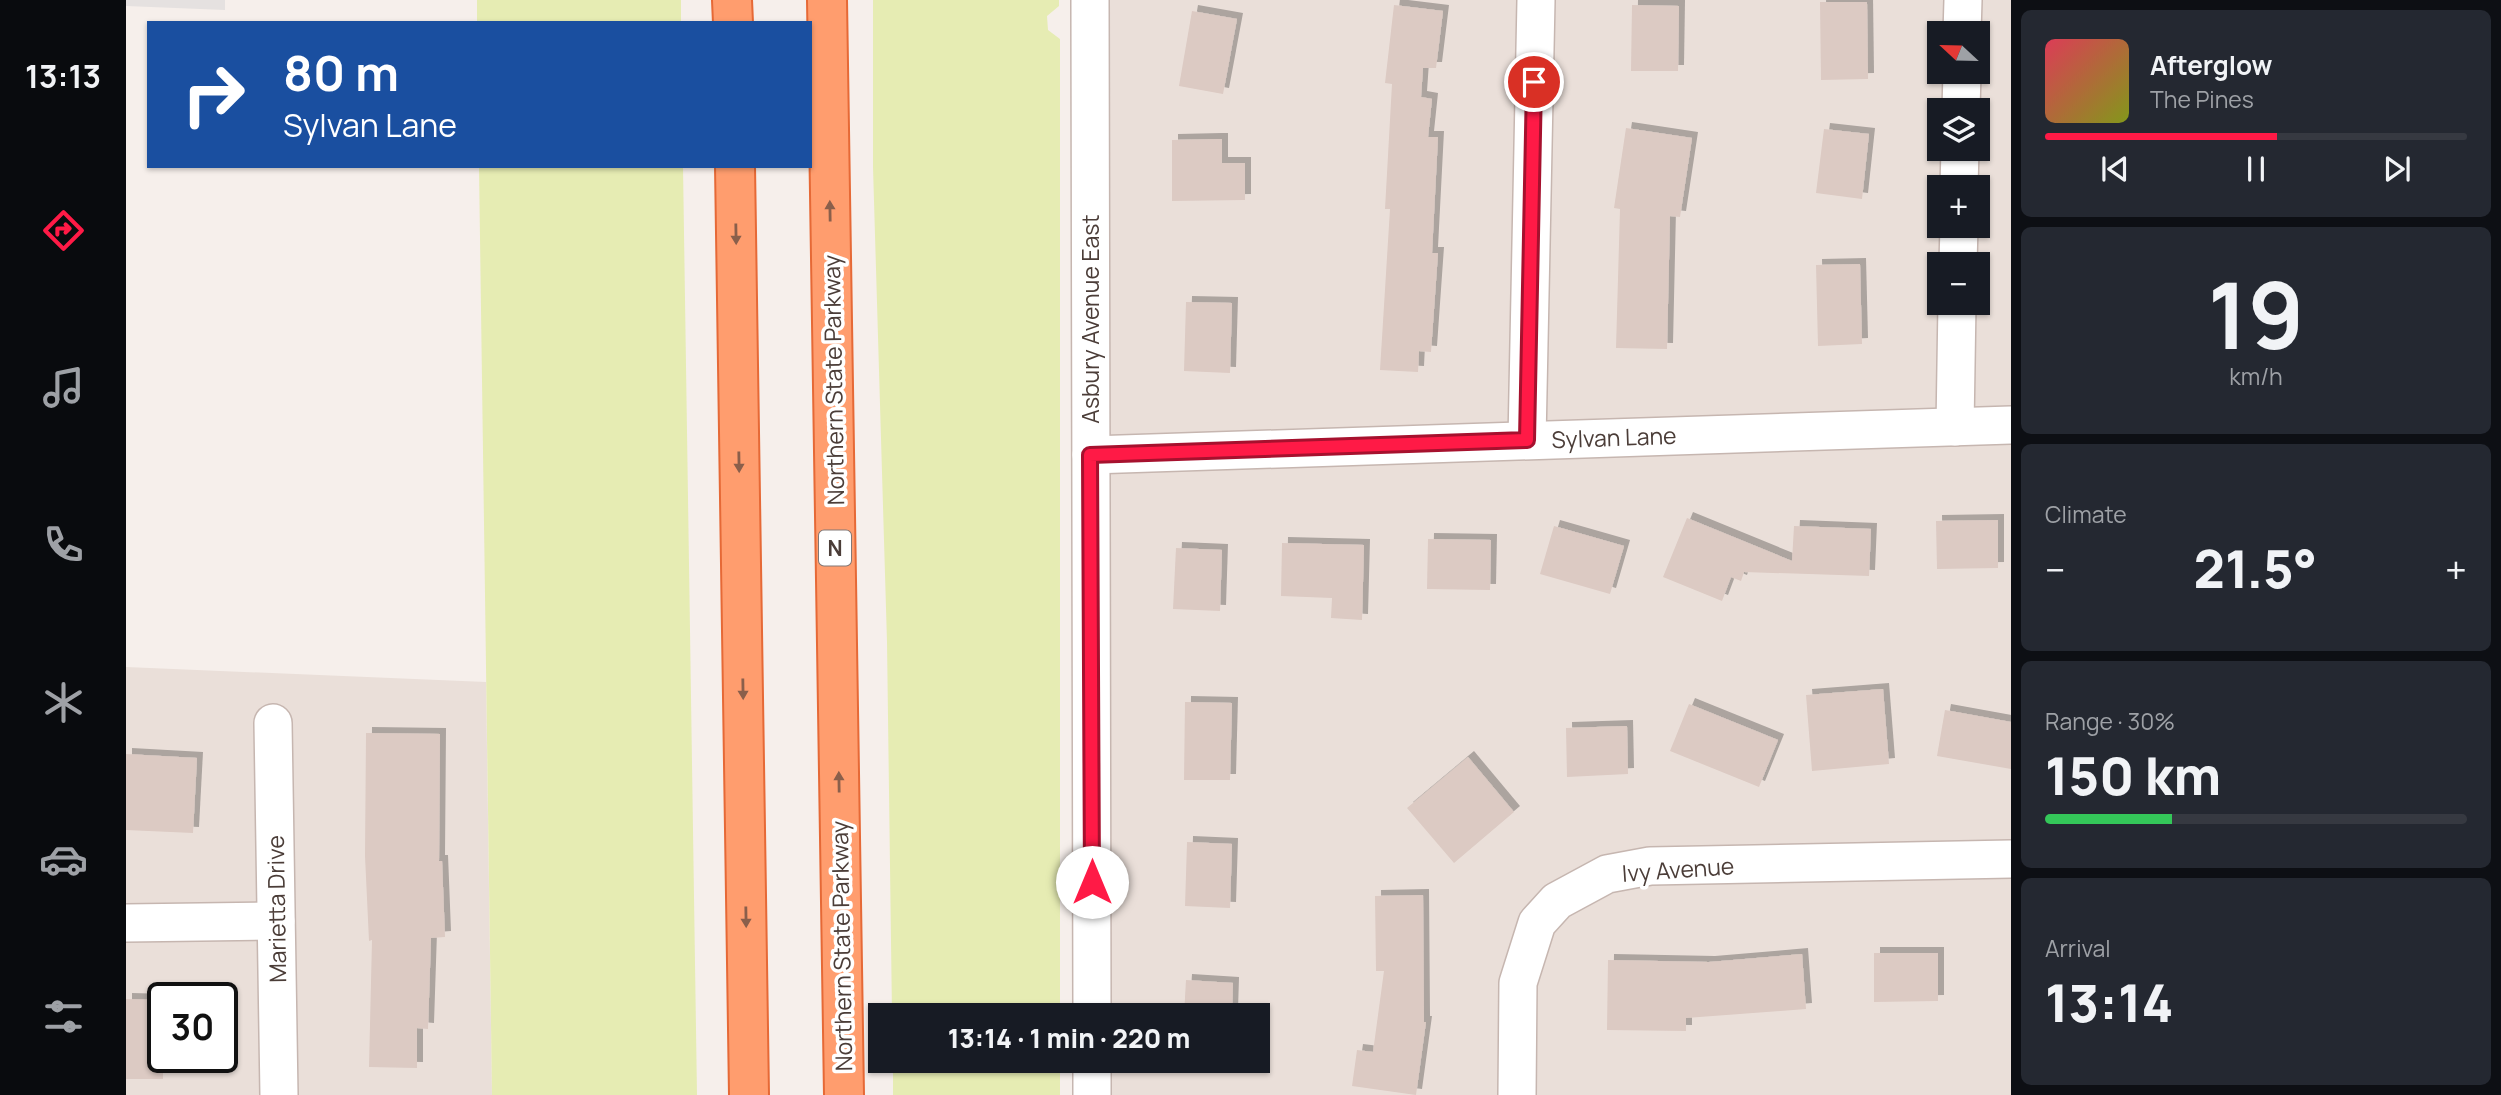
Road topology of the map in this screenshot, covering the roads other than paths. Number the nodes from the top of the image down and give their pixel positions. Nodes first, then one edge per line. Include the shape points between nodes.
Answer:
1 (732, 0) edge
2 (827, 0) edge
3 (1090, 0) edge
4 (1536, 0) edge
5 (1963, 0) edge
6 (733, 21) edge
7 (1962, 21) edge
8 (735, 168) edge
9 (1957, 315) edge
10 (2011, 425) edge
11 (1955, 427) junction
12 (1527, 440) junction
13 (1090, 455) junction
14 (273, 723) dead end
15 (2011, 859) edge
16 (276, 921) junction
17 (126, 923) edge
18 (1092, 1003) edge
19 (1092, 1073) edge
20 (279, 1095) edge
21 (749, 1095) edge
22 (844, 1095) edge
23 (1092, 1095) edge
24 (1517, 1095) edge

1 - 6 highway
22 -> 2 highway, Northern State Parkway / N
3 - 13 street, Asbury Avenue East
4 - 12 street
5 - 7 street
8 -> 21 highway
9 - 11 street
10 - 11 street, Sylvan Lane
11 - 12 street, Sylvan Lane
12 - 13 street, Sylvan Lane
13 - 18 street, Asbury Avenue East
14 - 16 street, Marietta Drive
15 - 24 street, Ivy Avenue via 1650,866 1607,874 1557,901 1537,923 1518,983
16 - 17 street
16 - 20 street, Marietta Drive
19 - 23 street

